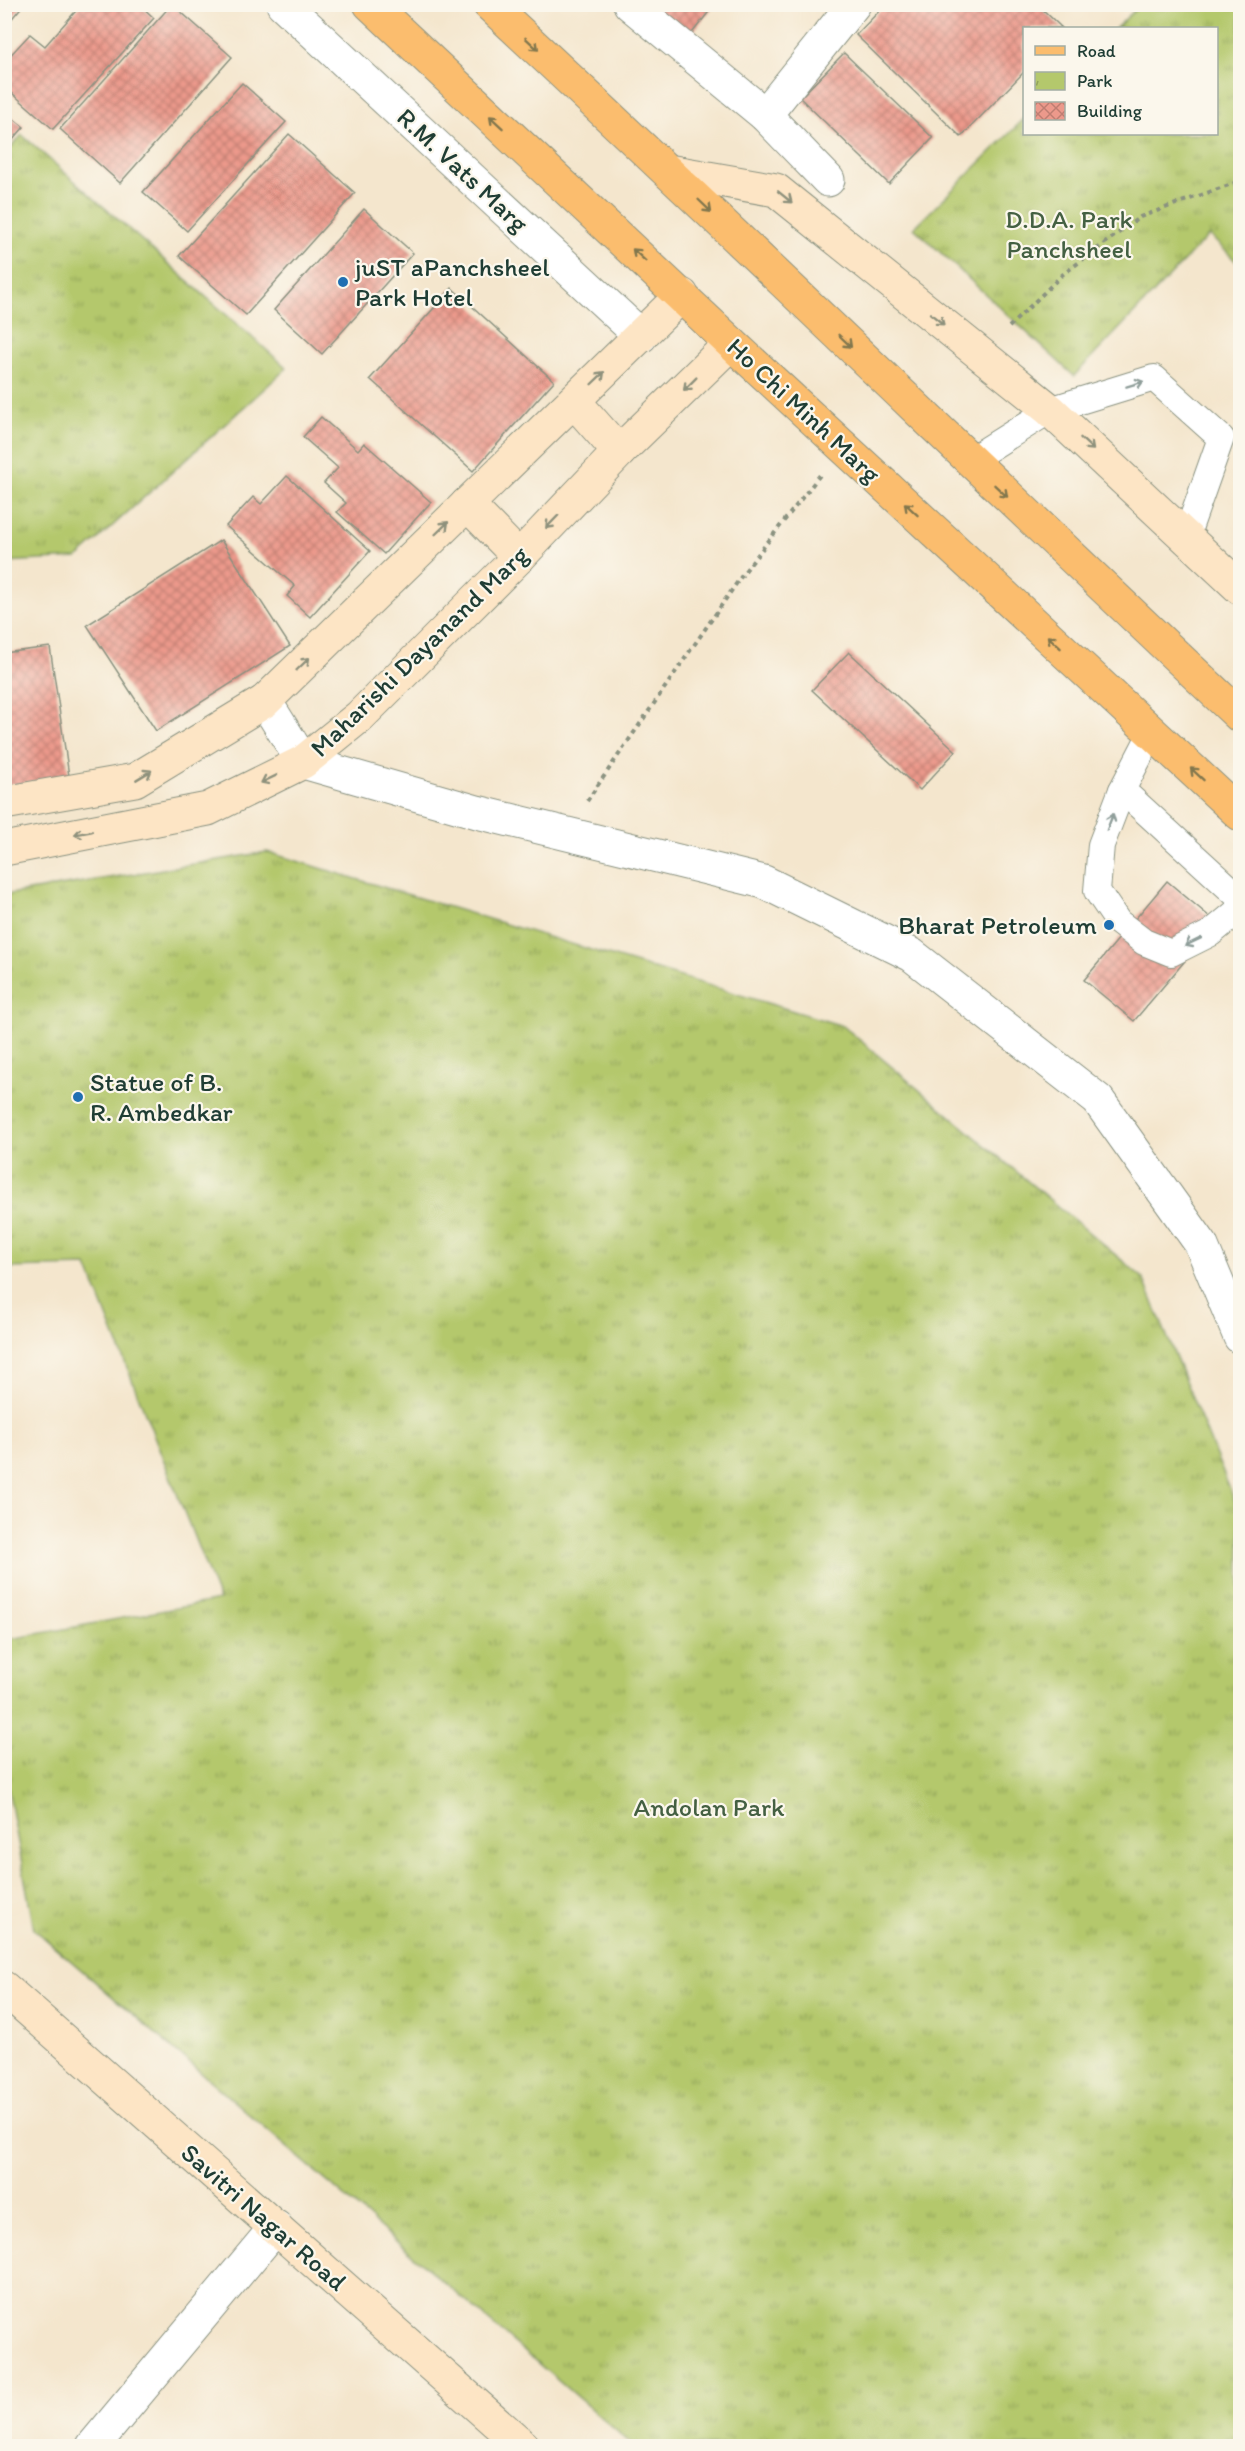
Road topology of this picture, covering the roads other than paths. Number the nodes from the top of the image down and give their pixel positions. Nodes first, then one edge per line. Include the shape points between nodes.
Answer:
1 (283, 4) edge
2 (369, 4) edge
3 (489, 4) edge
4 (630, 4) edge
5 (854, 4) edge
6 (765, 115) junction
7 (668, 171) junction
8 (828, 180) dead end
9 (682, 295) junction
10 (641, 336) junction
11 (731, 343) junction
12 (574, 401) junction
13 (1050, 410) junction
14 (619, 452) junction
15 (969, 461) junction
16 (467, 504) junction
17 (1186, 537) junction
18 (519, 557) junction
19 (1240, 588) edge
20 (265, 701) junction
21 (1240, 716) edge
22 (1152, 732) junction
23 (303, 762) junction
24 (1122, 790) junction
25 (4, 803) edge
26 (1240, 814) edge
27 (4, 849) edge
28 (1240, 898) edge
29 (1240, 909) edge
30 (1240, 1337) edge
31 (4, 1988) edge
32 (276, 2227) junction
33 (93, 2446) edge
34 (523, 2446) edge

1 - 10 street, R.M. Vats Marg
9 -> 2 main road, Ho Chi Minh Marg
3 -> 7 main road
4 - 6 street
5 - 6 street
6 - 8 street
7 -> 13 street via 776,190
7 -> 15 main road
9 - 10 street
9 - 11 main road, Ho Chi Minh Marg
12 -> 10 street
11 -> 14 street, Maharishi Dayanand Marg
22 -> 11 main road, Ho Chi Minh Marg
12 - 14 street
12 - 16 street
13 - 15 lane
13 -> 17 street
13 -> 17 lane via 1154,378 1221,438
14 -> 18 street, Maharishi Dayanand Marg
15 -> 21 main road
16 - 18 street
20 -> 16 street
17 - 19 street
18 - 23 street, Maharishi Dayanand Marg via 360,716
20 - 23 street
25 -> 20 street via 135,780
22 - 24 lane
26 -> 22 main road, Ho Chi Minh Marg
23 -> 27 street, Maharishi Dayanand Marg via 208,809
23 - 30 street via 477,812 764,882 912,955 1098,1100 1201,1244
24 - 28 lane
29 -> 24 lane via 1211,933 1171,953 1144,942 1118,922 1097,891 1101,845
31 - 32 street, Savitri Nagar Road
32 - 33 street
32 - 34 street, Savitri Nagar Road

